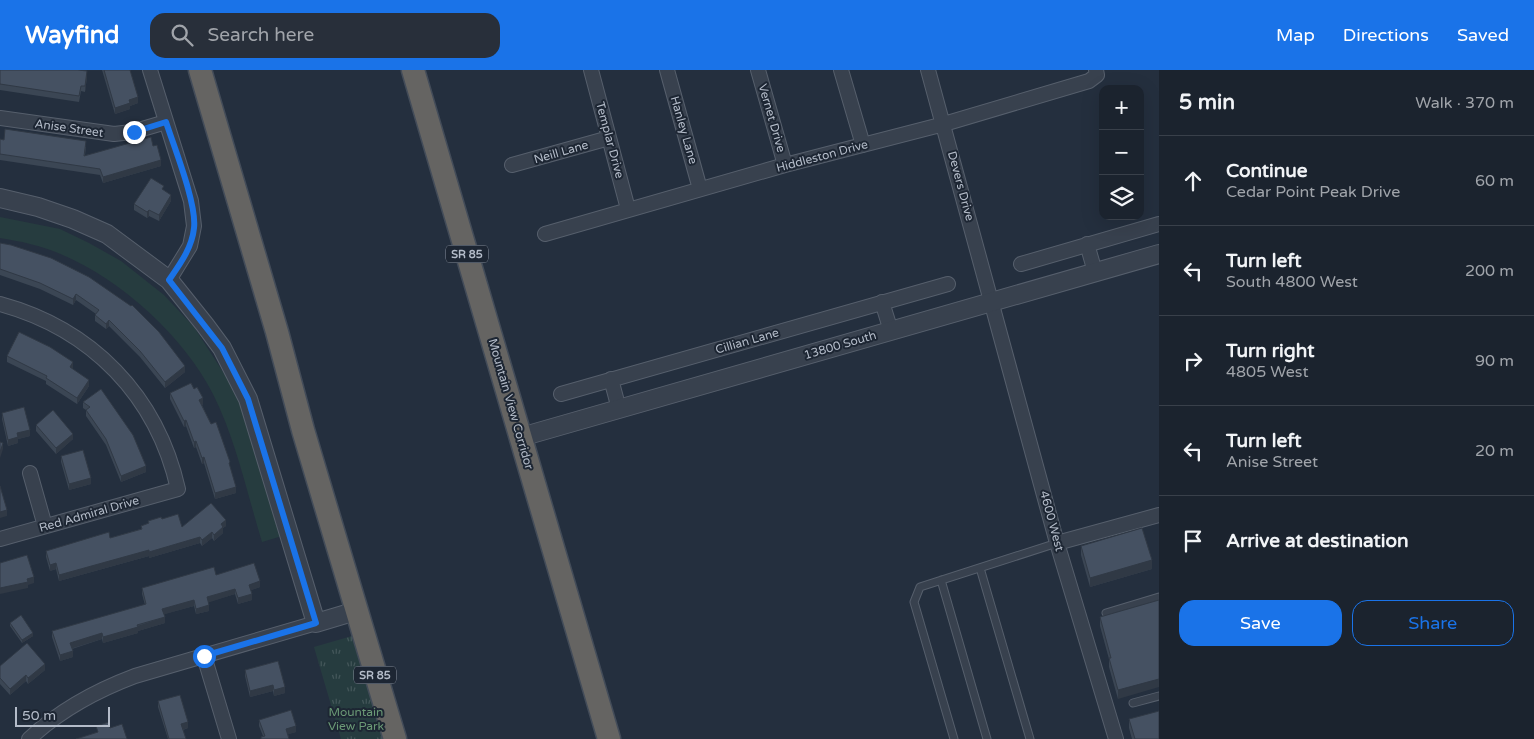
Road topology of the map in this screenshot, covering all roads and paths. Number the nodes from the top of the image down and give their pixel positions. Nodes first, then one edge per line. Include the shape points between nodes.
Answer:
1 (150, 70) edge
2 (200, 70) edge
3 (413, 70) edge
4 (591, 70) edge
5 (667, 70) edge
6 (758, 70) edge
7 (841, 70) edge
8 (928, 70) edge
9 (1096, 72) edge
10 (0, 118) edge
11 (166, 122) junction
12 (944, 124) junction
13 (609, 138) junction
14 (863, 145) junction
15 (785, 165) junction
16 (512, 166) dead end
17 (700, 189) junction
18 (0, 198) edge
19 (628, 210) junction
20 (1159, 224) edge
21 (545, 234) dead end
22 (1087, 244) junction
23 (1159, 254) edge
24 (1021, 264) dead end
25 (1095, 272) junction
26 (169, 280) junction
27 (948, 284) dead end
28 (992, 301) junction
29 (882, 302) junction
30 (0, 304) edge
31 (891, 331) junction
32 (611, 379) junction
33 (561, 394) dead end
34 (619, 409) junction
35 (521, 437) junction
36 (30, 474) dead end
37 (1158, 518) edge
38 (45, 526) junction
39 (0, 539) edge
40 (1057, 543) junction
41 (980, 568) junction
42 (941, 580) junction
43 (1159, 597) edge
44 (356, 611) junction
45 (1106, 612) dead end
46 (316, 623) junction
47 (204, 656) junction
48 (1159, 696) edge
49 (1132, 703) dead end
50 (28, 739) edge
51 (229, 739) edge
52 (395, 739) edge
53 (609, 739) edge
54 (954, 739) edge
55 (987, 739) edge
56 (1030, 739) edge
57 (1116, 739) edge

1 - 11 street
2 - 44 highway, SR 85
3 - 35 highway, Mountain View Corridor / SR 85
4 - 13 street, Templar Drive
5 - 17 street, Hanley Lane
6 - 15 street, Vernet Drive
7 - 14 street
8 - 12 street, Devers Drive
9 - 12 street, Hiddleston Drive via 1089,81
10 - 11 street, Anise Street via 114,134
11 - 26 street via 191,201 194,226 190,246
12 - 14 street, Hiddleston Drive
12 - 28 street, Devers Drive
13 - 16 street, Neill Lane
13 - 19 street, Templar Drive
14 - 15 street, Hiddleston Drive
15 - 17 street, Hiddleston Drive
17 - 19 street, Hiddleston Drive
18 - 26 street via 73,218 107,234
19 - 21 street, Hiddleston Drive
20 - 22 street
22 - 24 street
22 - 25 street
23 - 25 street, 13800 South
25 - 28 street, 13800 South
26 - 46 street via 222,348 248,399
27 - 29 street, Cillian Lane
28 - 31 street, 13800 South
28 - 40 street, 4600 West
29 - 31 street
29 - 32 street, Cillian Lane
30 - 38 street, Red Admiral Drive via 62,328 117,372 153,421 168,453 178,489
31 - 34 street, 13800 South
32 - 33 street, Cillian Lane
32 - 34 street
34 - 35 street, 13800 South
35 - 53 highway, Mountain View Corridor / SR 85
36 - 38 street
37 - 40 street
38 - 39 street, Red Admiral Drive
40 - 41 lane
40 - 57 street, 4600 West
41 - 42 lane
41 - 56 lane
42 - 54 lane via 920,587 914,602
42 - 55 lane
43 - 45 lane
44 - 46 street
44 - 52 highway, SR 85
46 - 47 street
47 - 50 street via 107,686 58,714
47 - 51 street
48 - 49 lane

